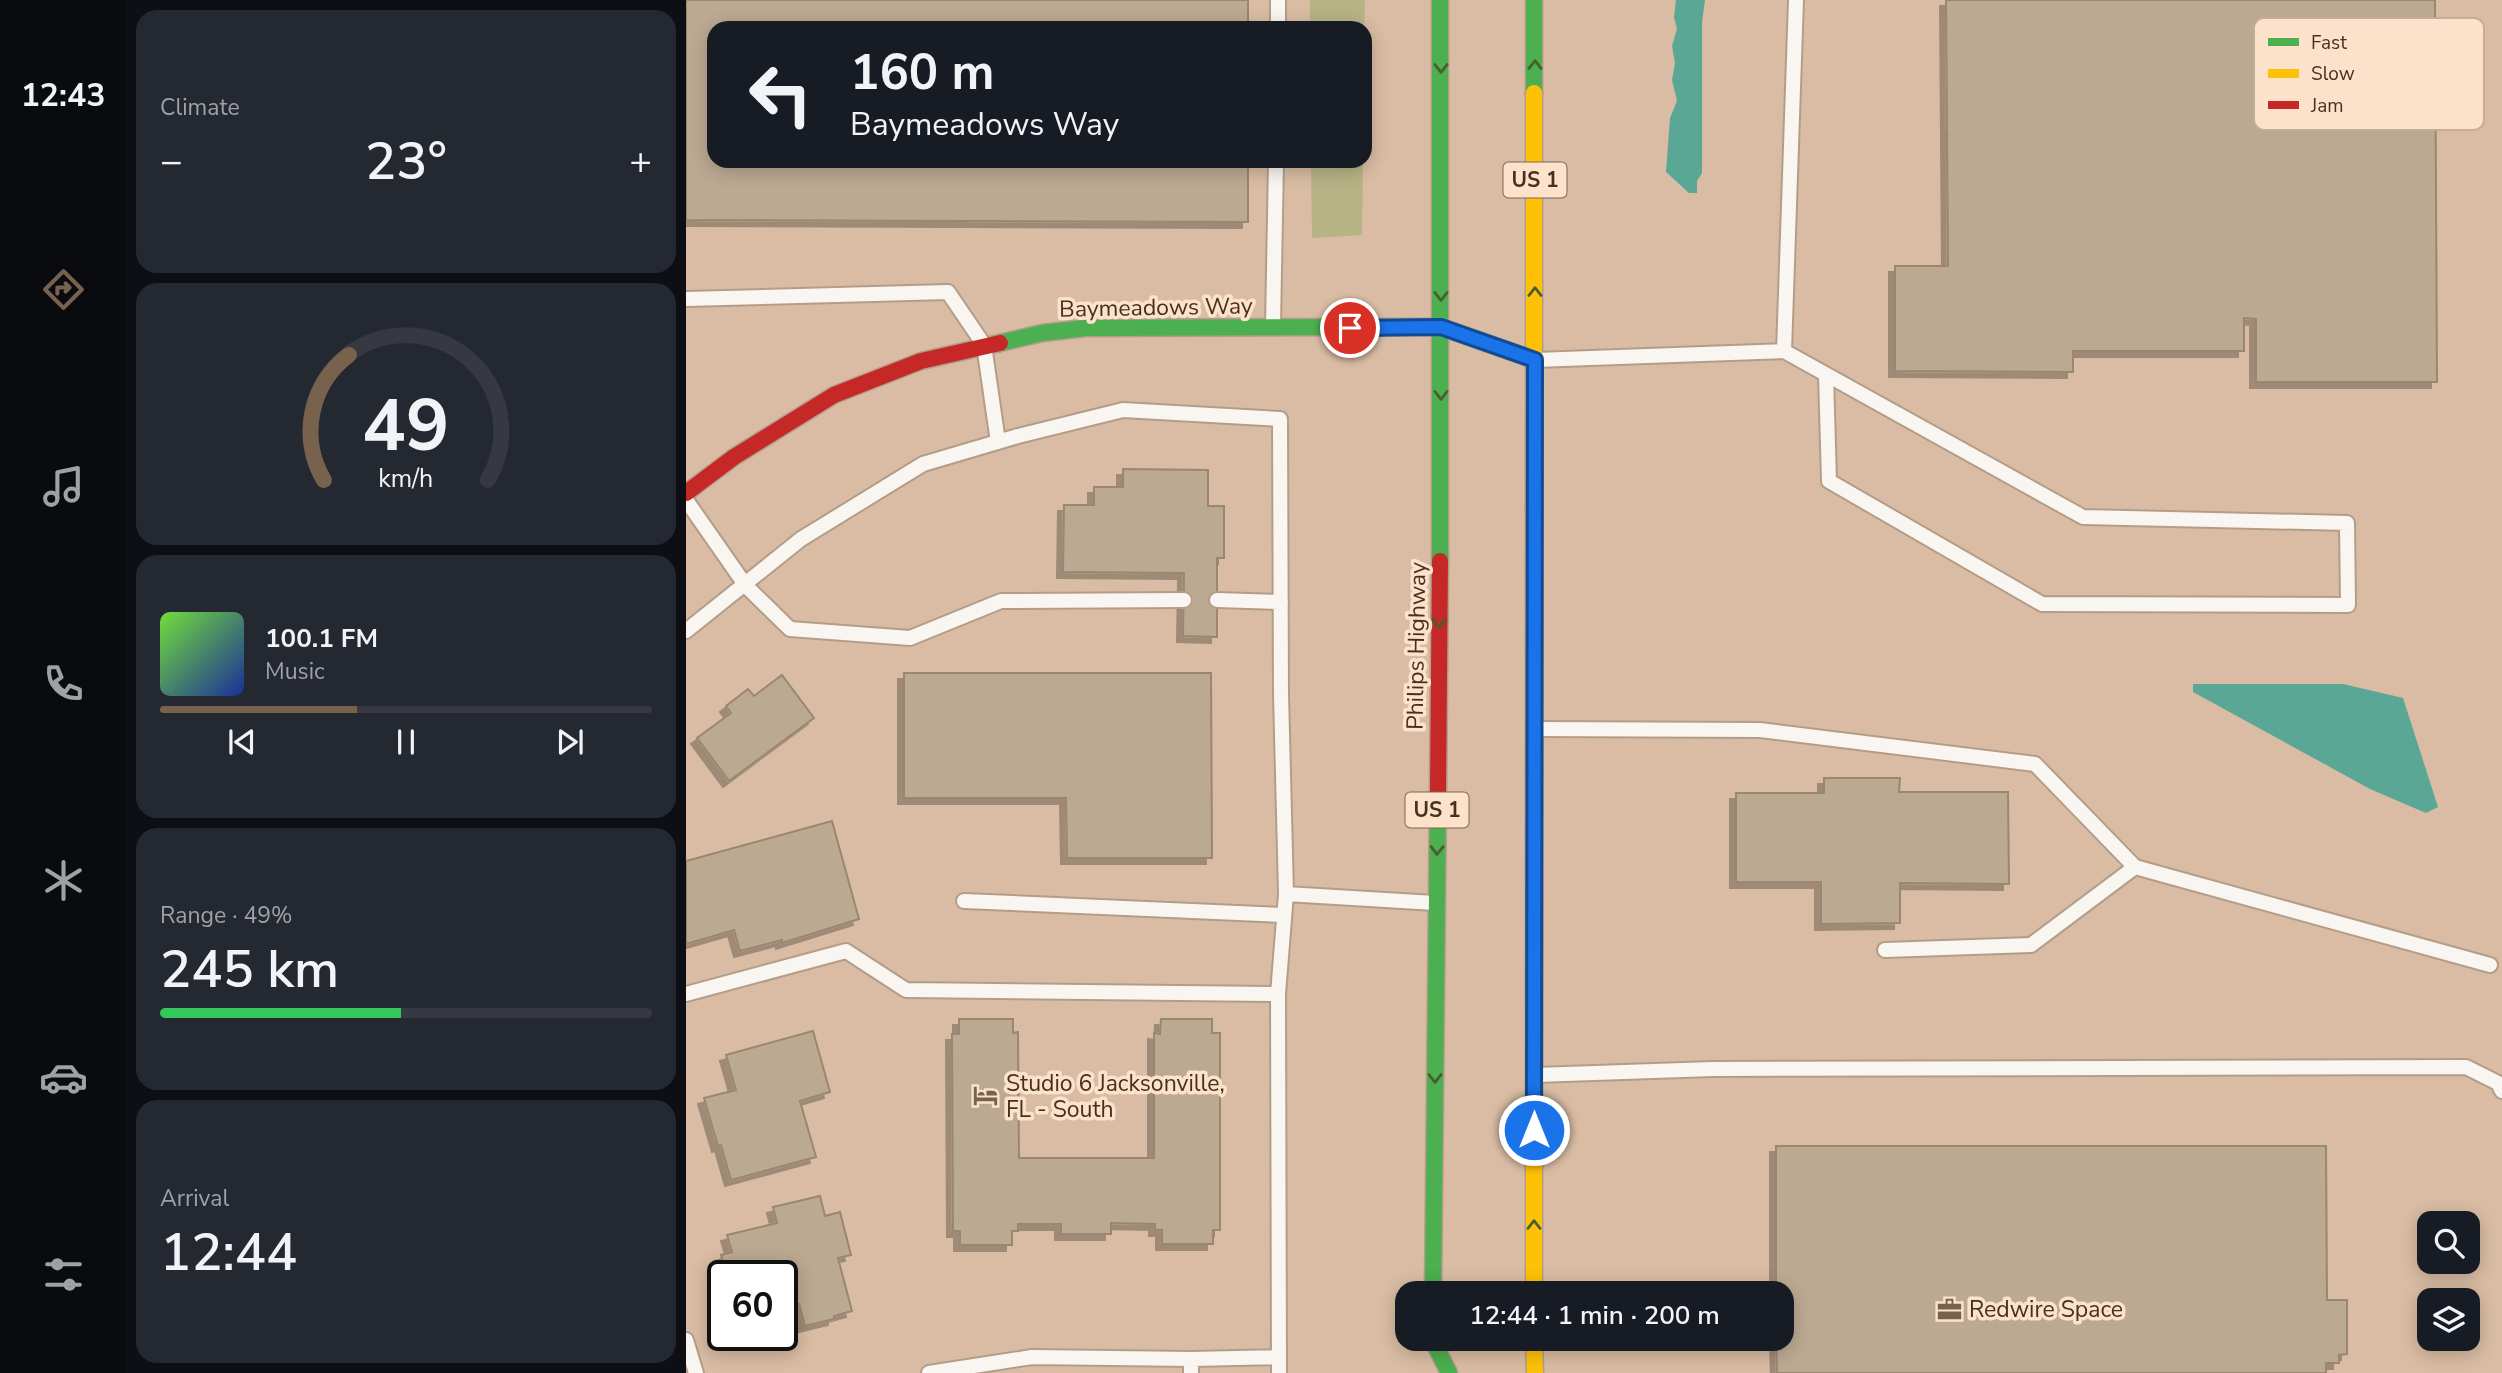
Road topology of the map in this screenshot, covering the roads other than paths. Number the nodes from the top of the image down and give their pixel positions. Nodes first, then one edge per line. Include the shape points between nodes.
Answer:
1 (1279, 0) edge
2 (1440, 0) edge
3 (1535, 0) edge
4 (1796, 0) edge
5 (1278, 21) edge
6 (1276, 168) edge
7 (686, 299) edge
8 (1441, 327) junction
9 (1273, 328) junction
10 (984, 345) junction
11 (1784, 351) junction
12 (1535, 360) junction
13 (1826, 375) junction
14 (998, 442) junction
15 (686, 492) edge
16 (686, 500) edge
17 (746, 586) junction
18 (1184, 600) dead end
19 (1217, 600) dead end
20 (1281, 602) junction
21 (686, 631) edge
22 (1535, 729) junction
23 (2135, 867) junction
24 (1286, 894) junction
25 (964, 901) dead end
26 (1436, 903) junction
27 (1284, 915) junction
28 (1885, 950) dead end
29 (2490, 965) dead end
30 (686, 994) edge
31 (1278, 994) junction
32 (1533, 1075) junction
33 (2502, 1091) edge
34 (1433, 1281) edge
35 (1534, 1281) edge
36 (686, 1340) edge
37 (1433, 1351) edge
38 (1438, 1351) edge
39 (1534, 1351) edge
40 (1279, 1357) junction
41 (1191, 1366) edge
42 (696, 1373) edge
43 (929, 1373) edge
44 (1279, 1373) edge
45 (1433, 1373) edge
46 (1449, 1373) edge
47 (1535, 1373) edge

1 - 5 lane
2 -> 8 main road, Philips Highway / US 1
12 -> 3 main road, US 1
4 - 11 lane
6 - 9 lane
7 - 10 lane via 948,292
8 - 9 main road, Baymeadows Way
8 - 12 main road, Baymeadows Way
8 -> 26 main road, Philips Highway / US 1
9 - 10 main road, Baymeadows Way via 1086,328
10 - 14 lane
10 - 15 main road, Baymeadows Way via 920,360 834,395
11 - 12 lane
11 - 13 lane
12 - 22 main road, US 1
13 - 13 lane via 2083,517 2347,523 2348,605 2042,604 1829,481
14 - 17 lane via 923,464 801,540
14 - 20 lane via 1123,410 1280,419
16 - 17 lane
17 - 18 lane via 790,629 910,638 1001,601
17 - 21 lane
19 - 20 lane
20 - 24 lane
22 - 23 lane via 1760,730 2035,765
22 - 32 main road, US 1
23 - 28 lane via 2031,945
23 - 29 lane
24 - 26 lane
24 - 27 lane
25 - 27 lane
26 -> 34 main road, Philips Highway / US 1
27 - 31 lane
30 - 31 lane via 846,951 906,990
31 - 40 lane
32 - 33 lane via 1713,1069 2466,1067 2498,1083
35 -> 32 main road, US 1
36 - 42 lane
37 - 45 main road
38 - 46 main road
39 - 47 main road
40 - 41 lane
40 - 44 lane
41 - 43 lane via 1032,1357

